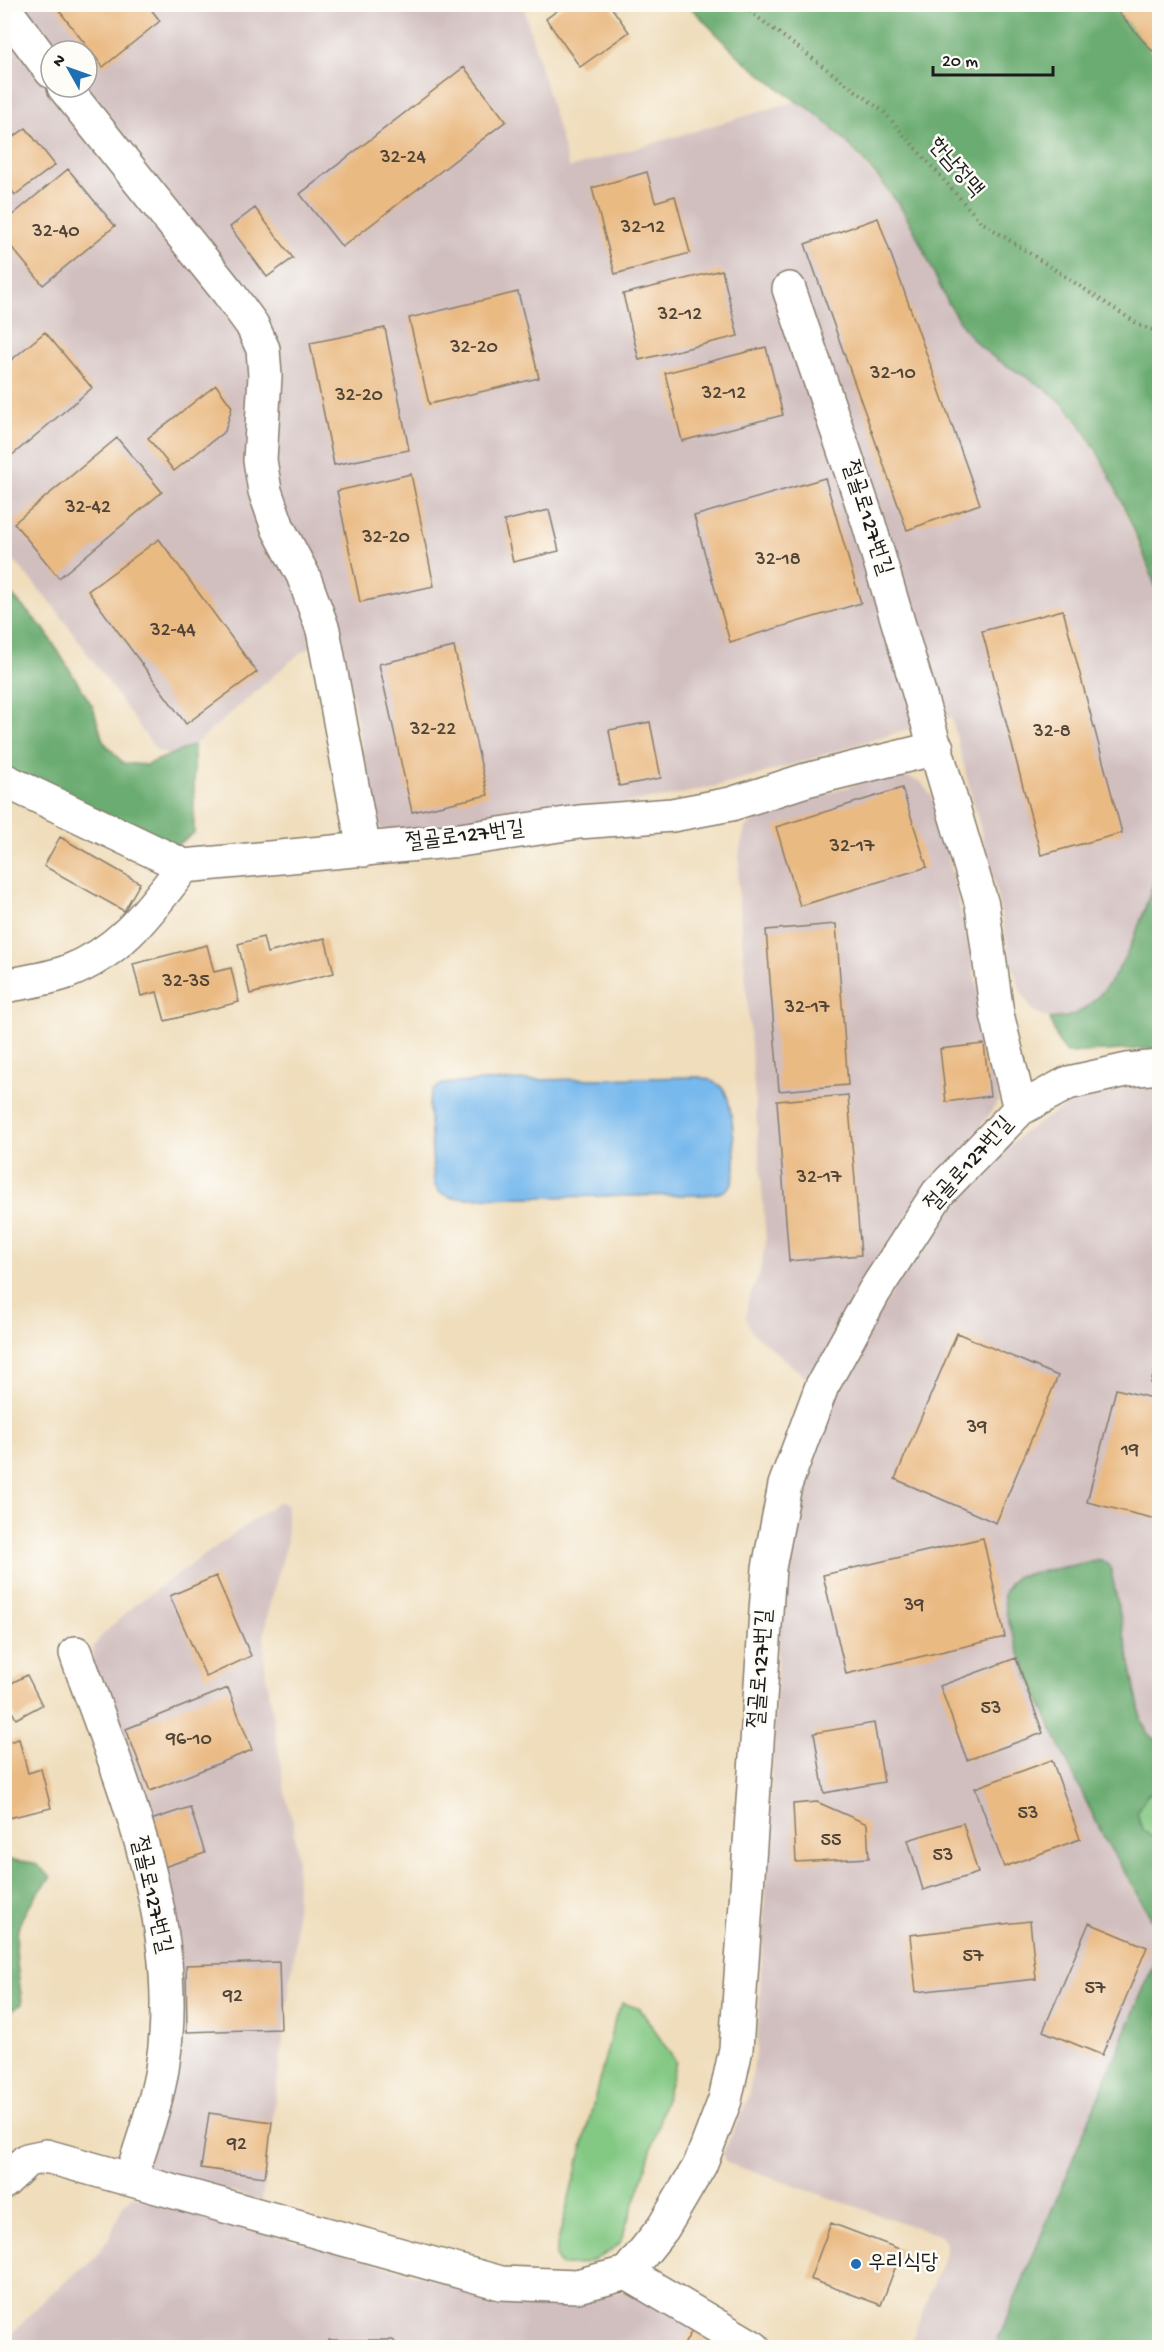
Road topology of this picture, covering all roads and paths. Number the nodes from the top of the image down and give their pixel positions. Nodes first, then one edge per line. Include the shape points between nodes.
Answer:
1 (740, 4) edge
2 (4, 8) edge
3 (39, 55) edge
4 (74, 99) edge
5 (789, 290) dead end
6 (1160, 332) edge
7 (937, 748) junction
8 (4, 780) edge
9 (364, 850) junction
10 (184, 866) junction
11 (4, 986) edge
12 (1160, 1067) edge
13 (1020, 1109) junction
14 (76, 1653) dead end
15 (131, 2178) junction
16 (4, 2182) edge
17 (627, 2273) junction
18 (754, 2348) edge

1 - 6 path, 한남정맥 via 884,112 980,221 1141,326
2 - 3 lane
4 - 9 lane via 228,292 252,325 263,349 260,460 265,491 278,528 303,574 323,630
5 - 7 lane, 절골로127번길 via 868,521
7 - 9 lane, 절골로127번길 via 806,780 731,804 672,815 579,822
7 - 13 lane, 절골로127번길 via 982,905 997,1014
8 - 10 lane
9 - 10 lane, 절골로127번길
10 - 11 lane via 125,938 99,958 65,973
12 - 13 lane, 절골로127번길 via 1068,1083
13 - 17 lane, 절골로127번길 via 938,1193 874,1292 822,1386 785,1485 769,1568 736,2049 725,2100 700,2165 663,2228
14 - 15 lane, 절골로127번길 via 151,1876 166,1960 162,2068
15 - 16 lane via 46,2156 27,2160
15 - 17 lane via 501,2283 577,2286
17 - 18 lane

